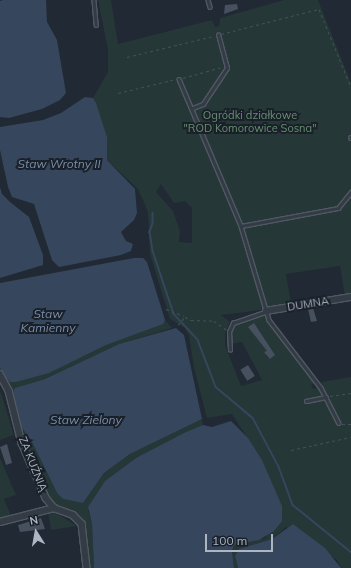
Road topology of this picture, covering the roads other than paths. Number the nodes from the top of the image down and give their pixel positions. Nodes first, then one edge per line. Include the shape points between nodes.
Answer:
1 (94, 0) edge
2 (208, 0) edge
3 (210, 6) dead end
4 (96, 25) dead end
5 (218, 35) road end
6 (179, 79) road end
7 (193, 108) junction
8 (351, 192) edge
9 (241, 226) junction
10 (351, 297) edge
11 (266, 311) junction
12 (230, 350) dead end
13 (0, 374) edge
14 (326, 397) junction
15 (306, 401) dead end
16 (339, 423) road end
17 (54, 508) junction
18 (0, 522) edge
19 (87, 568) edge

1 - 4 lane
2 - 3 lane
5 - 7 lane via 227,68 203,104
6 - 7 lane
7 - 9 lane
8 - 9 lane via 338,208
9 - 11 lane
10 - 11 street, DUMNA
11 - 12 lane via 234,323 229,332
11 - 14 lane via 269,320
13 - 17 street, ZA KUŹNIĄ via 9,391 22,443 46,498
14 - 15 lane
14 - 16 lane
17 - 18 street
17 - 19 street via 80,520

